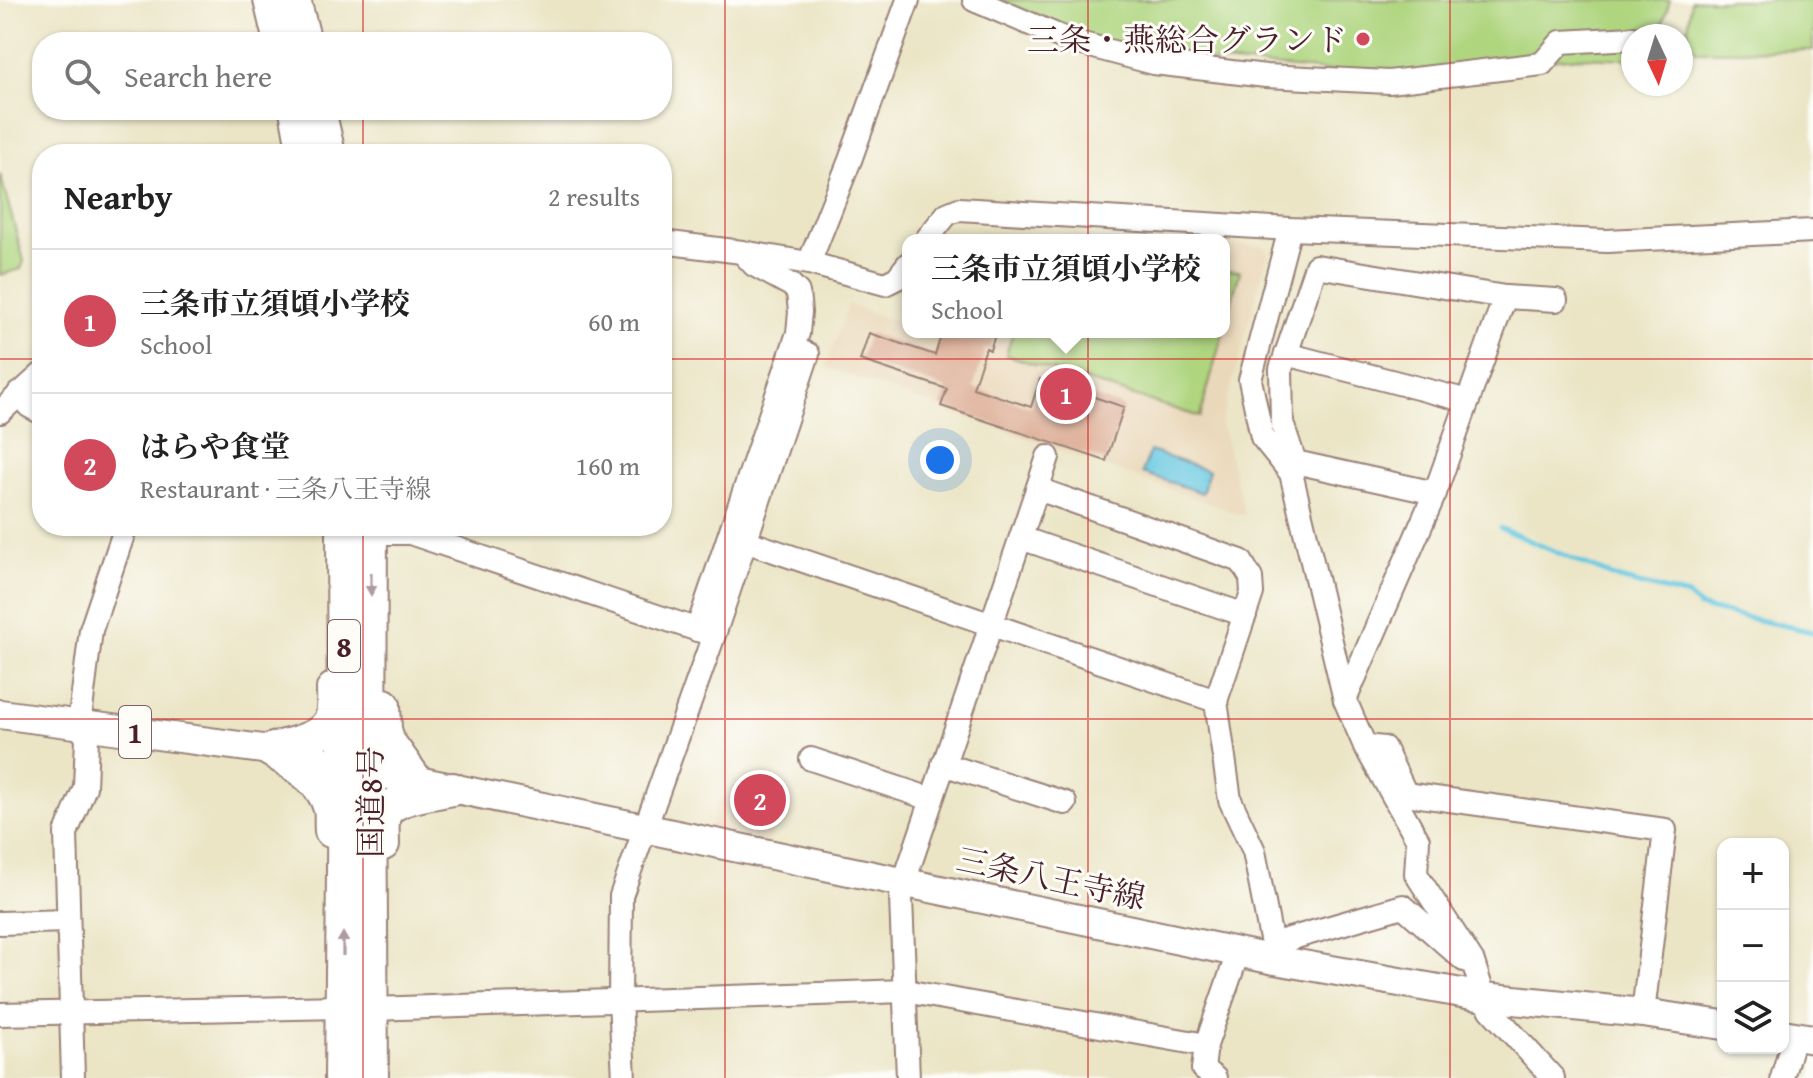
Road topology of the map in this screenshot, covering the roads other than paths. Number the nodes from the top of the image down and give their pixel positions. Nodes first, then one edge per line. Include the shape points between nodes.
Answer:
1 (270, 0) edge
2 (294, 0) edge
3 (908, 0) edge
4 (974, 0) edge
5 (278, 32) edge
6 (302, 32) edge
7 (1621, 39) edge
8 (298, 120) edge
9 (321, 120) edge
10 (302, 144) edge
11 (327, 144) edge
12 (1290, 229) junction
13 (1813, 231) edge
14 (931, 234) edge
15 (672, 243) edge
16 (742, 252) junction
17 (809, 263) junction
18 (902, 272) edge
19 (1505, 297) junction
20 (1556, 300) dead end
21 (794, 349) junction
22 (1286, 354) junction
23 (32, 382) edge
24 (19, 393) junction
25 (1468, 401) junction
26 (32, 408) edge
27 (0, 412) edge
28 (1048, 457) dead end
29 (1293, 468) junction
30 (1038, 489) junction
31 (1435, 493) junction
32 (123, 536) edge
33 (360, 536) edge
34 (363, 536) edge
35 (429, 536) edge
36 (1021, 538) junction
37 (745, 541) junction
38 (344, 606) junction
39 (1245, 615) junction
40 (992, 624) junction
41 (705, 632) junction
42 (371, 642) junction
43 (1345, 700) junction
44 (1216, 701) junction
45 (0, 714) edge
46 (79, 725) junction
47 (1365, 746) junction
48 (270, 750) junction
49 (811, 759) dead end
50 (943, 764) junction
51 (357, 768) junction
52 (416, 780) junction
53 (453, 789) junction
54 (931, 799) junction
55 (1065, 803) dead end
56 (645, 827) junction
57 (904, 882) junction
58 (343, 907) junction
59 (68, 921) junction
60 (0, 923) edge
61 (370, 941) junction
62 (1274, 952) junction
63 (1238, 953) junction
64 (1473, 962) junction
65 (905, 991) junction
66 (1484, 997) junction
67 (620, 1000) junction
68 (357, 1008) junction
69 (70, 1013) junction
70 (1643, 1013) junction
71 (0, 1014) edge
72 (1717, 1024) edge
73 (1797, 1036) edge
74 (1206, 1045) junction
75 (73, 1078) edge
76 (341, 1078) edge
77 (372, 1078) edge
78 (624, 1078) edge
79 (908, 1078) edge
80 (1215, 1078) edge
81 (1553, 1078) edge
82 (1782, 1078) edge

1 - 5 highway
2 - 6 highway
3 - 17 street
4 - 7 street via 1068,40 1154,63 1266,76 1389,82 1542,64 1561,42
8 - 10 highway
9 - 11 highway
12 - 13 street via 1607,241
12 - 14 street via 959,209 947,214
12 - 29 street via 1250,380 1262,437
15 - 16 street
16 - 17 street
16 - 21 street via 798,292
17 - 18 street via 885,284
19 - 20 street
19 - 22 street via 1316,266
19 - 25 street
21 - 37 street via 808,354
21 - 41 street
22 - 25 street
22 - 29 street via 1281,369 1282,423
23 - 24 street
24 - 26 street
24 - 27 street
25 - 31 street
28 - 30 street
29 - 31 street
29 - 43 street
30 - 36 street
30 - 39 street via 1241,561 1251,578
31 - 43 street
32 - 46 street via 91,630
33 - 38 highway, 国道8号 / 8
34 -> 42 highway, 国道8号 / 8
35 - 41 street
36 - 39 street
36 - 40 street
37 - 40 street
37 - 41 street
38 - 48 highway via 333,627 331,719 315,736
38 - 51 highway, 国道8号 / 8
39 - 44 street
40 - 44 street
40 - 50 street
41 - 56 street
42 - 51 highway, 国道8号 / 8
42 - 52 highway via 383,660 388,741
43 - 47 street
44 - 62 street via 1230,800 1254,851
45 - 46 main road, 1
46 - 48 main road, 1
46 - 59 street via 87,738 85,787 66,833
47 - 64 street via 1418,840 1416,874
47 - 70 street via 1384,748 1406,794 1665,830
48 - 51 main road, 1
48 - 58 highway via 308,775 330,807 333,880
49 - 54 street
50 - 54 street
50 - 55 street
51 - 52 main road, 三条八王寺線
51 - 58 highway, 国道8号 / 8
51 - 61 highway, 国道8号 / 8
52 - 53 main road, 三条八王寺線
53 - 56 main road, 三条八王寺線
53 - 61 highway via 411,797 385,812 383,893
54 - 57 street
56 - 57 main road, 三条八王寺線
56 - 67 street via 621,896
57 - 63 main road, 三条八王寺線
57 - 65 street
68 -> 58 highway, 国道8号 / 8
59 - 60 street
59 - 69 street
61 - 68 highway, 国道8号 / 8
62 - 63 main road, 三条八王寺線
62 - 64 street via 1403,906 1462,960
62 - 66 main road, 三条八王寺線
63 - 74 street
64 - 66 street
65 - 67 street
65 - 74 street
65 - 79 street
66 - 70 main road, 三条八王寺線
66 - 81 street
67 - 68 street
67 - 78 street
68 - 69 street
68 - 76 highway, 国道8号 / 8
68 - 77 highway, 国道8号 / 8
69 - 71 street
69 - 75 street
70 - 72 main road, 三条八王寺線
73 - 82 street
74 - 80 street via 1203,1069

